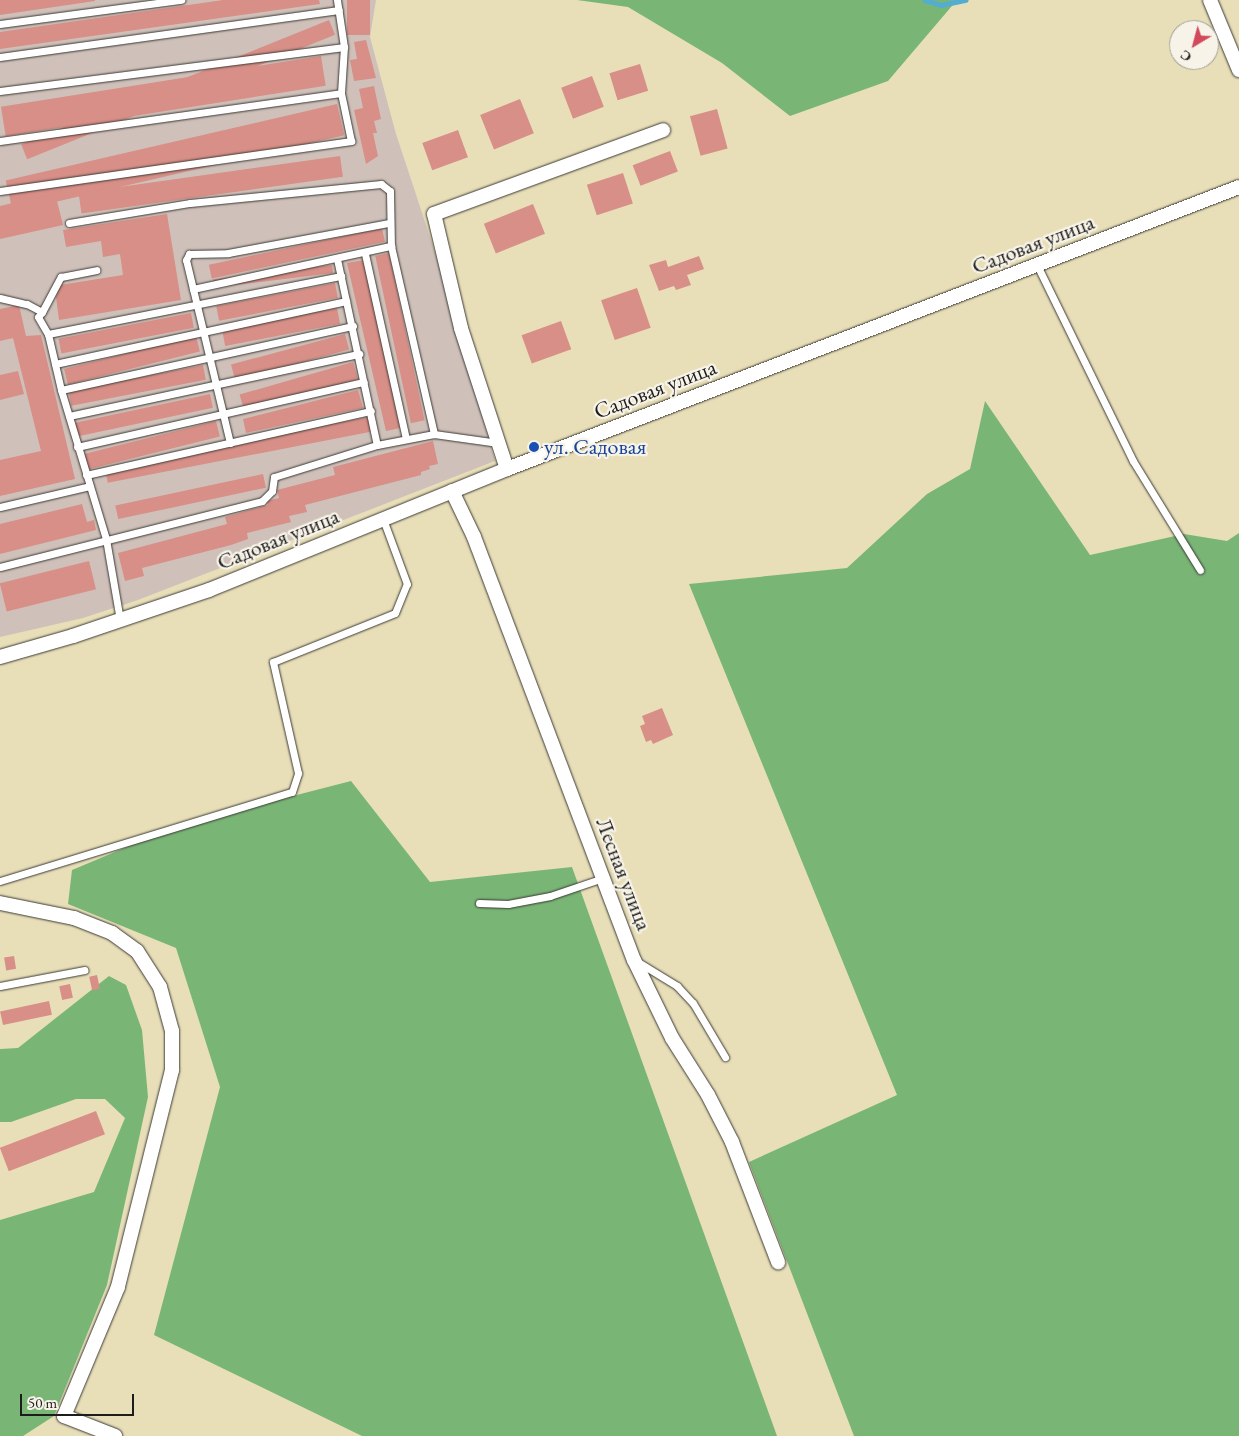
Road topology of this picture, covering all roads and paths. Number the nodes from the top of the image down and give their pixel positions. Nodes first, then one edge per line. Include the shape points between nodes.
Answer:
1 (181, 0) edge
2 (337, 0) edge
3 (1210, 0) edge
4 (339, 10) junction
5 (0, 24) edge
6 (344, 47) junction
7 (0, 57) edge
8 (1239, 70) edge
9 (0, 91) edge
10 (341, 93) junction
11 (663, 130) dead end
12 (0, 142) edge
13 (1239, 187) edge
14 (0, 191) edge
15 (69, 223) dead end
16 (389, 223) junction
17 (391, 246) junction
18 (365, 254) junction
19 (337, 259) junction
20 (1037, 265) junction
21 (96, 270) dead end
22 (341, 276) junction
23 (193, 289) junction
24 (0, 298) edge
25 (346, 301) junction
26 (198, 306) junction
27 (42, 312) junction
28 (353, 326) junction
29 (204, 332) junction
30 (48, 334) junction
31 (359, 354) junction
32 (210, 358) junction
33 (55, 364) junction
34 (364, 382) junction
35 (217, 386) junction
36 (61, 390) junction
37 (371, 411) junction
38 (223, 413) junction
39 (69, 416) junction
40 (434, 434) junction
41 (406, 439) junction
42 (230, 443) junction
43 (498, 443) junction
44 (377, 445) junction
45 (77, 447) junction
46 (507, 469) junction
47 (86, 475) junction
48 (90, 486) junction
49 (452, 491) junction
50 (0, 507) edge
51 (383, 519) junction
52 (106, 539) junction
53 (0, 567) edge
54 (1200, 570) dead end
55 (120, 620) junction
56 (0, 657) edge
57 (603, 878) junction
58 (0, 881) edge
59 (0, 903) edge
60 (479, 903) dead end
61 (634, 960) junction
62 (85, 970) dead end
63 (0, 986) edge
64 (725, 1056) dead end
65 (778, 1262) dead end
66 (115, 1436) edge

1 - 5 lane
2 - 4 lane
3 - 8 street
4 - 6 lane
4 - 7 lane
6 - 9 lane
6 - 10 lane
10 - 12 lane
10 - 14 lane via 351,141
11 - 43 street via 434,214 461,328
13 - 20 street, Садовая улица
15 - 16 lane via 190,203 381,184 390,191 393,209
16 - 17 lane
16 - 23 lane via 228,253 189,254 186,260
17 - 18 lane
17 - 40 lane
18 - 19 lane
18 - 41 lane
19 - 22 lane
19 - 23 lane
20 - 46 street, Садовая улица
20 - 54 lane via 1133,461
21 - 27 lane via 61,277
22 - 25 lane
22 - 26 lane
23 - 26 lane
24 - 27 lane via 27,304
25 - 28 lane
25 - 29 lane
26 - 29 lane
26 - 30 lane
27 - 30 lane via 38,317
28 - 31 lane
28 - 32 lane
29 - 32 lane
29 - 33 lane
30 - 33 lane
31 - 34 lane
31 - 35 lane
32 - 35 lane
32 - 36 lane
33 - 36 lane
34 - 37 lane
34 - 38 lane
35 - 38 lane
35 - 39 lane
36 - 39 lane
37 - 42 lane
37 - 44 lane
38 - 42 lane
38 - 45 lane
39 - 45 lane
40 - 41 lane
40 - 43 lane
41 - 44 lane
42 - 47 lane
43 - 46 street
44 - 52 lane via 274,477 272,491 262,502
45 - 47 lane
46 - 49 street, Садовая улица
47 - 48 lane
48 - 50 lane
48 - 52 lane
49 - 51 street, Садовая улица
49 - 57 street, Лесная улица via 474,537
51 - 55 street, Садовая улица via 209,590
51 - 58 lane via 407,584 395,613 273,662 298,773 292,792
52 - 53 lane
52 - 55 lane
55 - 56 street, Садовая улица
57 - 60 lane via 542,898 508,904
57 - 61 street, Лесная улица
59 - 66 street via 74,918 112,933 138,951 160,987 172,1031 172,1070 118,1287 64,1416
61 - 64 lane via 677,986
61 - 65 street, Лесная улица via 672,1038 696,1073 732,1142
62 - 63 lane

